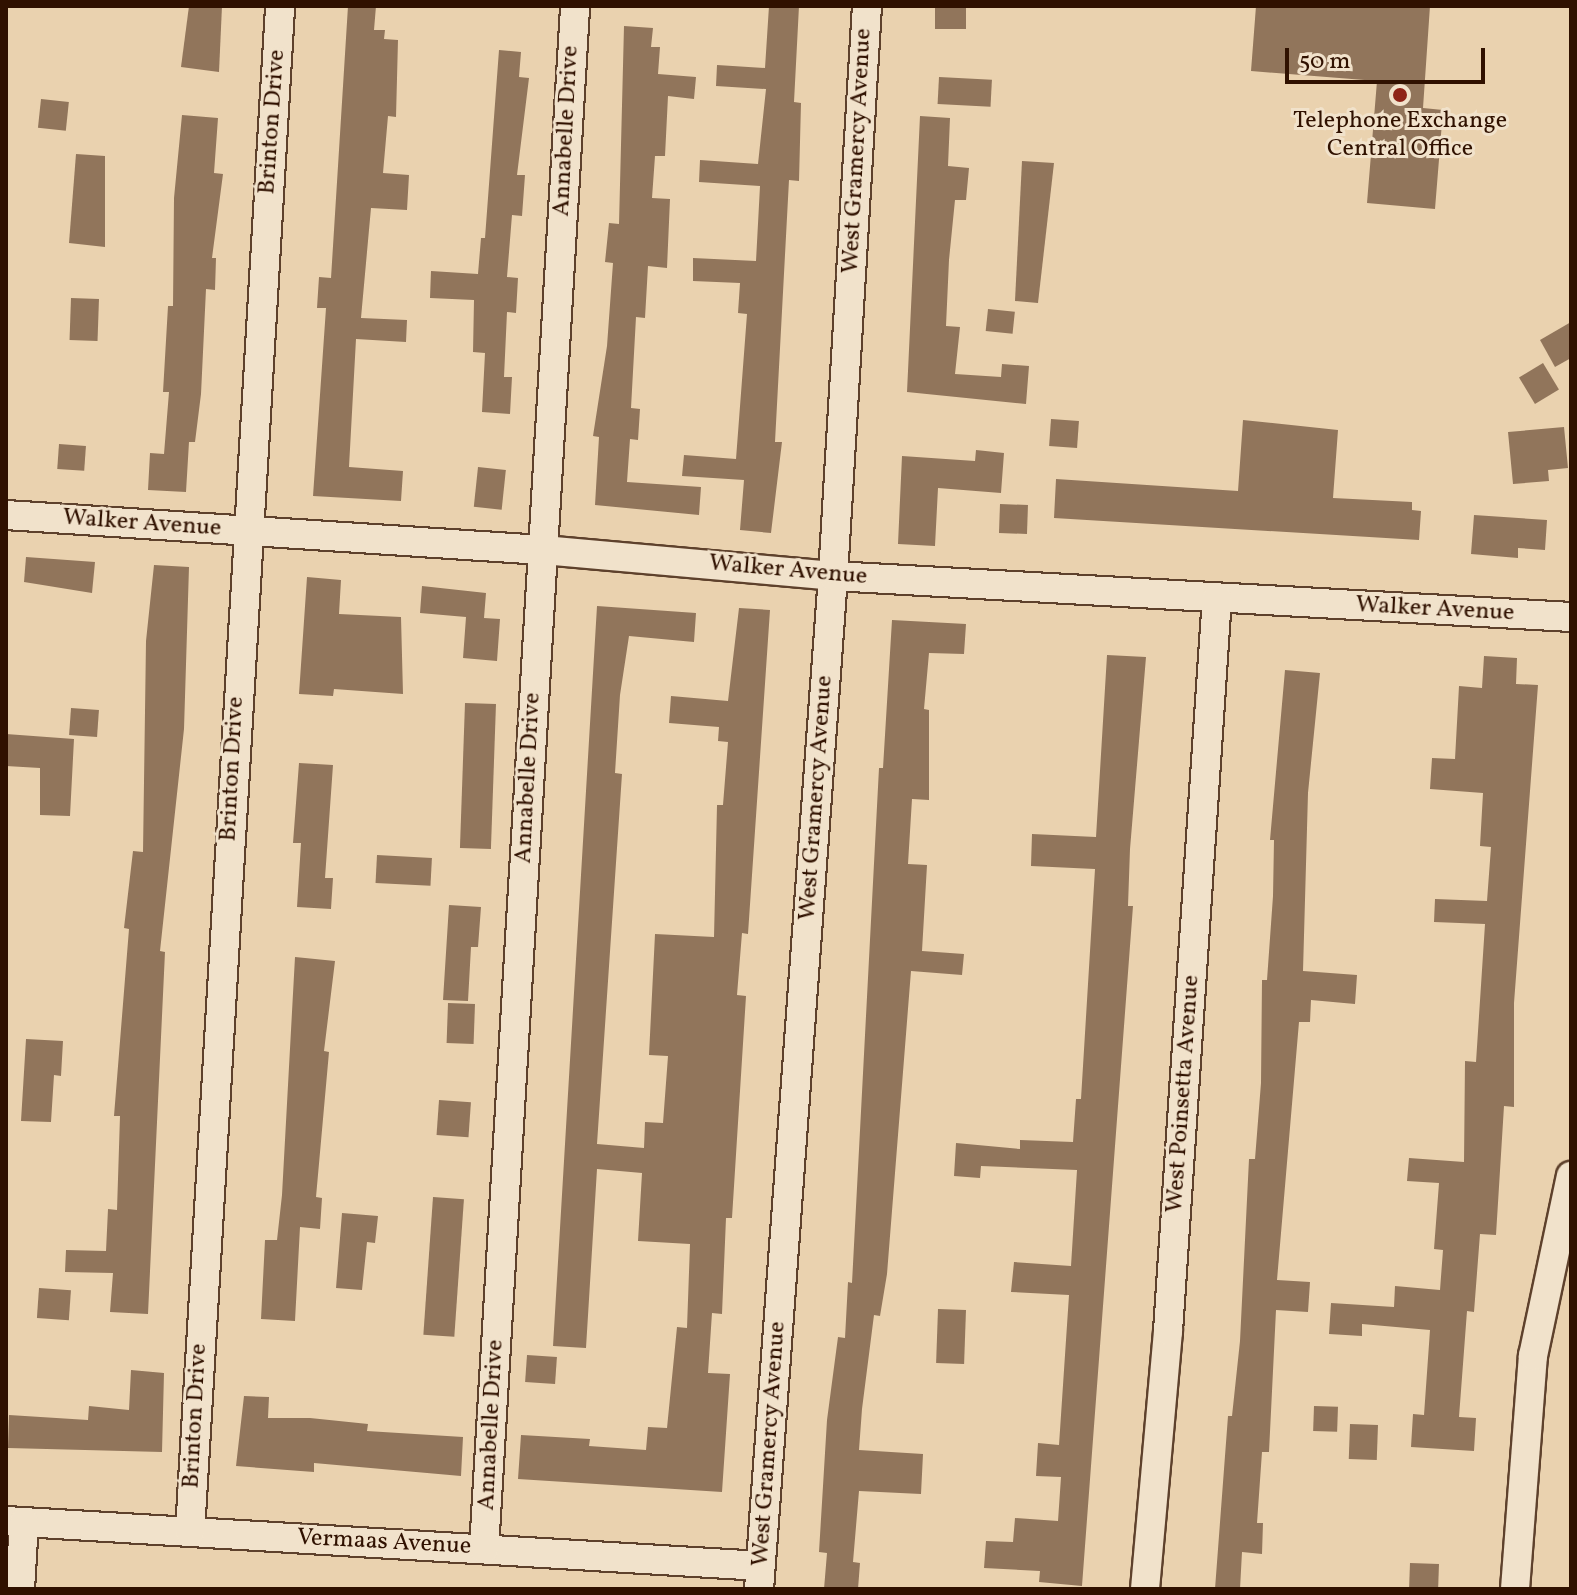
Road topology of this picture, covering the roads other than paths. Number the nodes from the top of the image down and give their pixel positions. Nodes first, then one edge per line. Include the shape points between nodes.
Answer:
1 (280, 6) edge
2 (575, 6) edge
3 (867, 6) edge
4 (6, 515) edge
5 (247, 531) junction
6 (543, 550) junction
7 (833, 576) junction
8 (1217, 598) junction
9 (1571, 617) edge
10 (1571, 1176) edge
11 (15, 1521) edge
12 (190, 1532) junction
13 (484, 1549) junction
14 (760, 1578) edge
15 (20, 1589) edge
16 (1145, 1589) edge
17 (1515, 1589) edge

1 - 5 street, Brinton Drive
2 - 6 street, Annabelle Drive
3 - 7 street, West Gramercy Avenue
4 - 5 street, Walker Avenue
5 - 6 street, Walker Avenue
5 - 12 street, Brinton Drive
6 - 7 street, Walker Avenue
6 - 13 street, Annabelle Drive
7 - 8 street, Walker Avenue
7 - 14 street, West Gramercy Avenue
8 - 9 street, Walker Avenue
8 - 16 street, West Poinsetta Avenue via 1168,1331
10 - 17 street via 1533,1356
11 - 12 street, Vermaas Avenue
11 - 15 street
12 - 13 street, Vermaas Avenue
13 - 14 street, Vermaas Avenue

